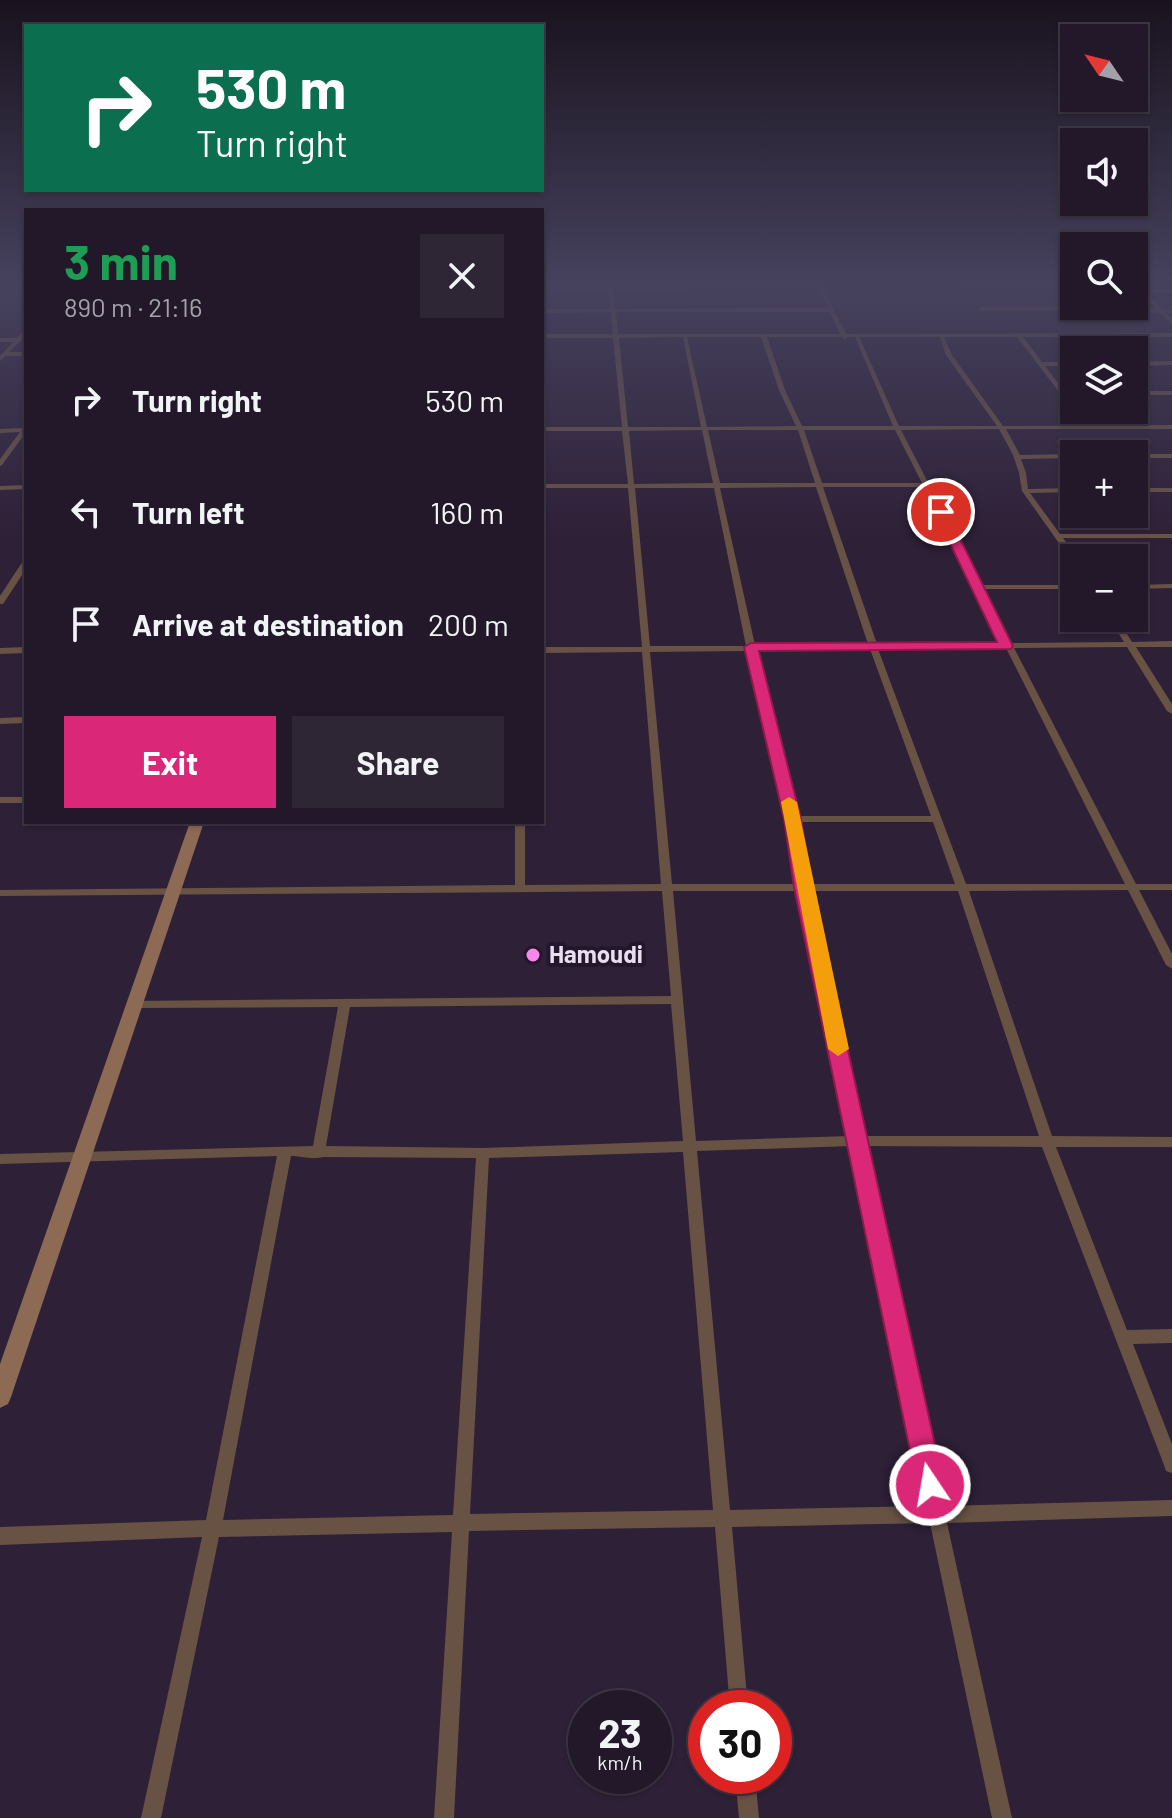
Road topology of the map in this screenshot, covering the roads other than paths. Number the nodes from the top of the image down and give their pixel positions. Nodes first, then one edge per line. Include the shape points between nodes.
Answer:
1 (618, 367) edge
2 (691, 367) edge
3 (776, 367) edge
4 (870, 367) edge
5 (957, 367) edge
6 (1042, 367) edge
7 (1060, 389) edge
8 (1148, 393) edge
9 (1172, 393) edge
10 (1087, 424) edge
11 (896, 426) junction
12 (1172, 427) edge
13 (704, 428) junction
14 (800, 428) junction
15 (1090, 428) junction
16 (544, 429) edge
17 (626, 429) junction
18 (1001, 429) junction
19 (24, 430) edge
20 (0, 431) edge
21 (24, 431) edge
22 (1060, 456) edge
23 (1148, 456) edge
24 (1172, 456) edge
25 (1017, 457) junction
26 (0, 464) edge
27 (819, 484) junction
28 (631, 485) junction
29 (716, 485) junction
30 (927, 485) junction
31 (544, 486) edge
32 (24, 487) edge
33 (0, 488) edge
34 (1060, 490) edge
35 (1148, 490) edge
36 (1172, 490) edge
37 (1025, 491) junction
38 (1059, 536) junction
39 (1172, 536) edge
40 (1064, 544) edge
41 (24, 566) edge
42 (1172, 586) edge
43 (980, 587) junction
44 (1060, 587) edge
45 (1148, 587) edge
46 (0, 602) edge
47 (1121, 632) edge
48 (1128, 644) junction
49 (1172, 644) edge
50 (873, 646) junction
51 (1006, 646) junction
52 (751, 647) junction
53 (644, 648) junction
54 (24, 650) edge
55 (544, 650) edge
56 (0, 651) edge
57 (1172, 711) edge
58 (24, 720) edge
59 (0, 721) edge
60 (0, 800) edge
61 (24, 800) edge
62 (793, 819) junction
63 (938, 819) junction
64 (196, 824) edge
65 (520, 824) edge
66 (665, 886) junction
67 (803, 887) junction
68 (1133, 887) junction
69 (1172, 887) edge
70 (520, 888) junction
71 (963, 890) junction
72 (175, 891) junction
73 (3, 893) edge
74 (0, 904) edge
75 (1172, 965) edge
76 (675, 1000) junction
77 (345, 1003) junction
78 (135, 1004) junction
79 (858, 1141) junction
80 (1047, 1142) junction
81 (1172, 1142) edge
82 (688, 1147) junction
83 (285, 1151) junction
84 (318, 1153) junction
85 (483, 1153) junction
86 (84, 1157) junction
87 (0, 1159) edge
88 (1172, 1336) edge
89 (1123, 1337) junction
90 (0, 1397) edge
91 (1172, 1465) edge
92 (1172, 1508) edge
93 (937, 1516) junction
94 (462, 1521) junction
95 (721, 1521) junction
96 (213, 1527) junction
97 (0, 1536) edge
98 (737, 1690) edge
99 (747, 1794) edge
100 (151, 1818) edge
101 (444, 1818) edge
102 (749, 1818) edge
103 (1002, 1818) edge

1 - 17 street
2 - 13 street
3 - 14 street
4 - 11 street
5 - 18 street
6 - 7 street
8 - 9 street
10 - 15 street
11 - 14 street
11 - 18 street
11 - 30 street
12 - 15 street
13 - 14 street
13 - 17 street
13 - 29 street
14 - 27 street
15 - 18 street
16 - 17 street
17 - 28 street
18 - 25 street
19 - 20 street
21 - 26 street
22 - 25 street
23 - 24 street
25 - 37 street via 1028,477
27 - 29 street
27 - 30 street
27 - 50 street
28 - 29 street
28 - 31 street
28 - 53 street
29 - 52 street
30 - 43 street
32 - 33 street
34 - 37 street
35 - 36 street
37 - 38 street
38 - 39 street
38 - 40 street
41 - 46 street
42 - 45 street
43 - 44 street
43 - 51 street
47 - 48 street
48 - 49 street
48 - 51 street
48 - 57 street
50 - 51 street
50 - 52 street
50 - 63 street
51 - 68 street
52 - 53 street
52 - 62 street
53 - 55 street
53 - 66 street
54 - 56 street
58 - 59 street
60 - 61 street
62 - 63 street
62 - 67 street
63 - 71 street
64 - 72 street
65 - 70 street
66 - 67 street
66 - 70 street
66 - 76 street
67 - 71 street
67 - 79 street
68 - 69 street
68 - 71 street
68 - 75 street
70 - 72 street
71 - 80 street
72 - 73 street
72 - 78 street
73 - 74 street
76 - 77 street
76 - 82 street
77 - 78 street
77 - 84 street
78 - 86 street
79 - 80 street
79 - 82 street
79 - 93 street
80 - 81 street
80 - 89 street
82 - 85 street
82 - 95 street
83 - 84 street
83 - 86 street
83 - 96 street
84 - 85 street
85 - 94 street
86 - 87 street
86 - 90 street
88 - 89 street
89 - 91 street
92 - 93 street
93 - 95 street
93 - 103 street
94 - 95 street
94 - 96 street
94 - 101 street
95 - 98 street
96 - 97 street
96 - 100 street
99 - 102 street

